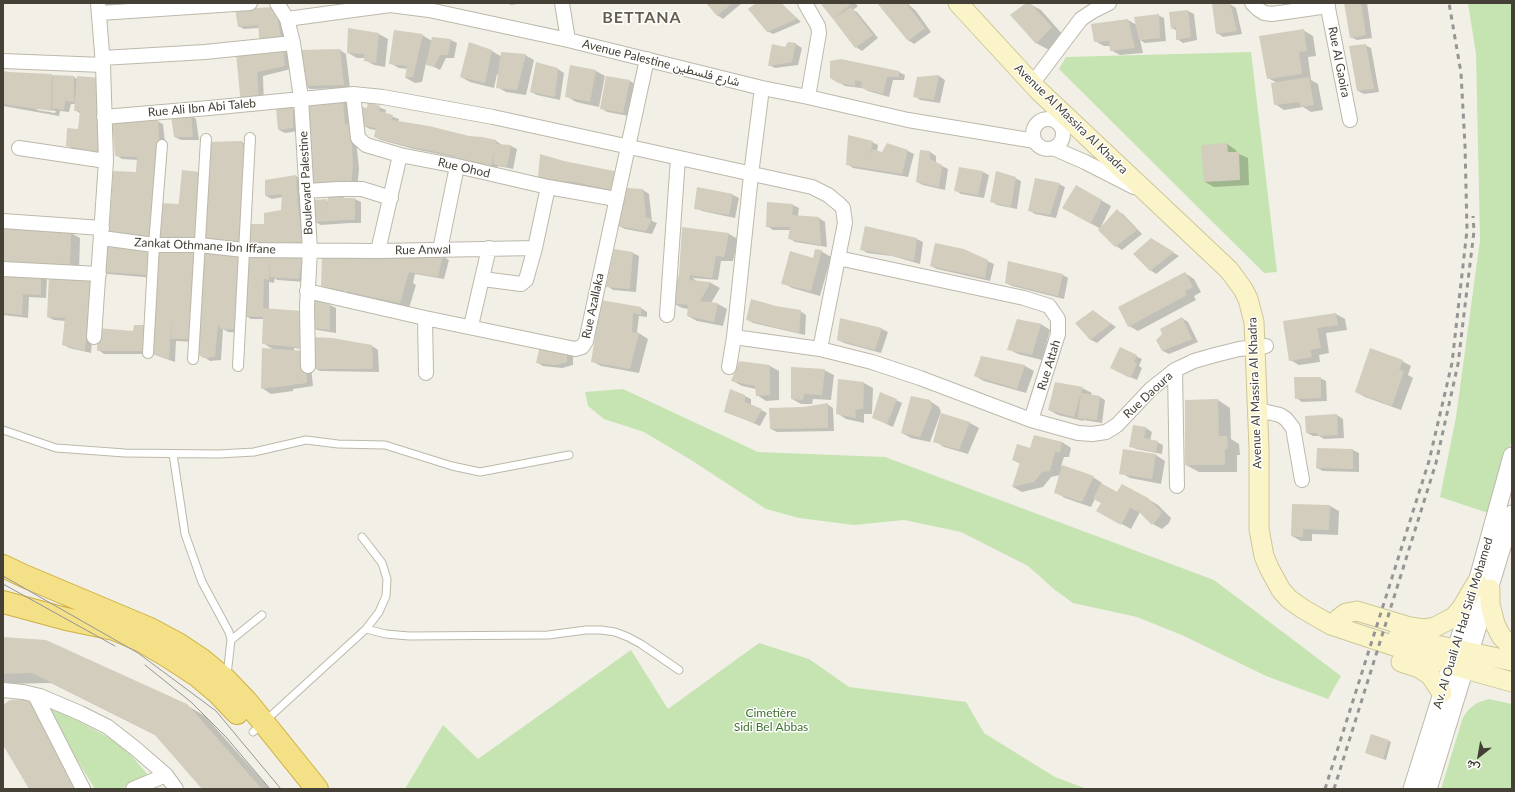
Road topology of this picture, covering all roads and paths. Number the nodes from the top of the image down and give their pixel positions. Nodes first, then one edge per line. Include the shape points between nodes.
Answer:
1 (250, 3) edge
2 (277, 3) edge
3 (562, 3) edge
4 (805, 3) edge
5 (958, 3) edge
6 (974, 3) edge
7 (1109, 3) edge
8 (1252, 3) edge
9 (1327, 4) edge
10 (99, 8) edge
11 (287, 19) junction
12 (568, 40) junction
13 (293, 43) junction
14 (647, 59) junction
15 (3, 61) edge
16 (103, 62) junction
17 (1036, 78) junction
18 (762, 88) junction
19 (353, 94) junction
20 (808, 97) junction
21 (301, 98) junction
22 (1067, 116) junction
23 (104, 117) junction
24 (1350, 120) dead end
25 (250, 138) dead end
26 (206, 139) dead end
27 (1035, 141) junction
28 (162, 145) dead end
29 (628, 146) junction
30 (19, 148) dead end
31 (1053, 148) junction
32 (400, 155) junction
33 (678, 158) junction
34 (106, 161) junction
35 (457, 166) junction
36 (751, 175) junction
37 (548, 187) junction
38 (306, 191) junction
39 (1150, 196) junction
40 (391, 198) junction
41 (616, 199) junction
42 (3, 221) edge
43 (102, 233) junction
44 (154, 245) junction
45 (199, 245) junction
46 (488, 248) junction
47 (535, 248) junction
48 (244, 250) junction
49 (310, 250) junction
50 (440, 250) junction
51 (378, 251) junction
52 (838, 258) junction
53 (3, 269) edge
54 (99, 274) junction
55 (483, 279) junction
56 (307, 291) junction
57 (667, 315) dead end
58 (425, 318) junction
59 (471, 326) junction
60 (94, 337) dead end
61 (734, 337) junction
62 (1260, 347) junction
63 (820, 349) junction
64 (148, 354) dead end
65 (193, 359) dead end
66 (238, 366) dead end
67 (308, 366) dead end
68 (729, 367) dead end
69 (1174, 370) junction
70 (426, 373) dead end
71 (1267, 412) junction
72 (1032, 420) junction
73 (3, 430) edge
74 (173, 454) junction
75 (569, 455) dead end
76 (1512, 456) edge
77 (1302, 480) dead end
78 (1177, 486) dead end
79 (1512, 514) edge
80 (362, 537) dead end
81 (3, 566) edge
82 (1483, 585) junction
83 (3, 602) edge
84 (262, 615) dead end
85 (1318, 618) junction
86 (1338, 619) junction
87 (366, 629) junction
88 (231, 640) junction
89 (1512, 647) edge
90 (1460, 659) junction
91 (1512, 661) edge
92 (679, 670) dead end
93 (226, 680) junction
94 (1512, 682) edge
95 (3, 690) edge
96 (1442, 693) junction
97 (35, 695) junction
98 (258, 727) junction
99 (166, 775) junction
100 (83, 789) edge
101 (133, 789) edge
102 (176, 789) edge
103 (299, 789) edge
104 (317, 789) edge
105 (1412, 789) edge
106 (1428, 789) edge

1 - 10 street
2 - 11 street, Boulevard Palestine
3 - 12 street
4 - 20 street via 818,26 819,33
5 - 17 main road, Avenue Al Massira Al Khadra
6 - 17 main road, Avenue Al Massira Al Khadra
7 - 17 street via 1081,19
8 - 9 street via 1264,13 1272,14
9 - 24 street, Rue Al Gaoira
10 - 16 street
11 - 12 street, Avenue Palestine شارع فلسطين via 376,6 407,6
11 - 13 street, Boulevard Palestine
12 - 14 street, Avenue Palestine شارع فلسطين
13 - 16 street
13 - 21 street, Boulevard Palestine
14 - 18 street, Avenue Palestine شارع فلسطين
14 - 29 street, Rue Azallaka
15 - 16 street
16 - 23 street
17 - 22 main road, Avenue Al Massira Al Khadra
18 - 20 street, Avenue Palestine شارع فلسطين
18 - 36 street
19 - 21 street, Rue Ali Ibn Abi Taleb
19 - 29 street, Rue Ali Ibn Abi Taleb via 435,106
19 - 32 street, Rue Ohod via 358,138 366,145
20 - 27 street, Avenue Palestine شارع فلسطين via 908,120
21 - 23 street, Rue Ali Ibn Abi Taleb
21 - 38 street, Boulevard Palestine
22 - 27 street via 1040,121 1034,126
22 - 31 street via 1063,138
22 - 39 main road, Avenue Al Massira Al Khadra
22 - 62 main road, Avenue Al Massira Al Khadra via 1128,161 1242,271 1259,300 1263,316
23 - 34 street
25 - 48 street
26 - 45 street
27 - 31 street, Avenue Palestine شارع فلسطين via 1043,148
28 - 44 street
29 - 33 street, Rue Ali Ibn Abi Taleb
29 - 41 street, Rue Azallaka
30 - 34 street
31 - 39 street
32 - 35 street, Rue Ohod
32 - 40 street
33 - 36 street, Rue Ali Ibn Abi Taleb
33 - 57 street
34 - 43 street
35 - 37 street, Rue Ohod
35 - 50 street
36 - 52 street, Rue Ali Ibn Abi Taleb via 812,187 828,195 842,208 845,223
36 - 61 street
37 - 41 street, Rue Ohod
37 - 47 street
38 - 40 street via 362,189
38 - 49 street, Boulevard Palestine
39 - 62 main road, Avenue Al Massira Al Khadra via 1237,279 1252,311
40 - 51 street
41 - 59 street, Rue Azallaka via 586,342 582,347 575,349
42 - 43 street, Zankat Othmane Ibn Iffane
43 - 44 street, Zankat Othmane Ibn Iffane
43 - 54 street
44 - 45 street, Zankat Othmane Ibn Iffane
44 - 64 street
45 - 48 street, Zankat Othmane Ibn Iffane
45 - 65 street
46 - 47 street, Rue Anwal
46 - 50 street, Rue Anwal
46 - 55 street
47 - 55 street via 528,276 521,284
48 - 49 street, Zankat Othmane Ibn Iffane
48 - 66 street
49 - 51 street, Rue Anwal
49 - 56 street, Boulevard Palestine
50 - 51 street, Rue Anwal
52 - 63 street
52 - 72 street, Rue Attah via 1024,298 1049,306 1058,319 1058,334
53 - 54 street
54 - 60 street
55 - 59 street
56 - 58 street, Rue Azallaka
56 - 67 street, Boulevard Palestine
58 - 59 street, Rue Azallaka
58 - 70 street
61 - 63 street
61 - 68 street
62 - 69 street, Rue Daoura via 1239,349 1194,361
62 - 71 main road, Avenue Al Massira Al Khadra
62 - 85 main road, Avenue Al Massira Al Khadra via 1261,543 1268,568 1281,590 1289,600
63 - 72 street via 920,378
69 - 72 street, Rue Daoura via 1151,389 1117,425 1106,432 1078,433
69 - 78 street
71 - 77 street via 1280,415 1293,428
71 - 86 main road, Avenue Al Massira Al Khadra via 1268,518 1277,562 1302,598 1322,612
73 - 74 lane via 56,448
74 - 75 lane via 254,452 306,440 385,445 480,472
74 - 88 lane via 185,534 202,582
76 - 82 street, Av. Al Ouali Al Had Sidi Mohamed
79 - 82 street, Av. Al Ouali Al Had Sidi Mohamed
80 - 87 lane via 382,563 387,579 386,596 379,612
81 - 93 highway via 150,628 202,660
82 - 86 main road via 1454,617 1435,628 1410,627 1357,611 1346,613
82 - 89 main road via 1494,624
82 - 90 street, Av. Al Ouali Al Had Sidi Mohamed
83 - 98 highway via 66,619 114,628 140,640 198,676
84 - 88 lane
85 - 90 main road, Avenue Al Massira Al Khadra via 1345,630
85 - 96 main road via 1335,632 1363,648 1425,671 1435,680
86 - 90 main road, Avenue Al Massira Al Khadra via 1368,631
87 - 92 lane via 409,636 548,635 600,630 628,637
87 - 98 lane
88 - 93 lane
90 - 91 main road
90 - 94 main road
90 - 96 street, Av. Al Ouali Al Had Sidi Mohamed
90 - 106 street
93 - 98 highway via 247,702
95 - 97 street
96 - 105 street, Av. Al Ouali Al Had Sidi Mohamed
97 - 99 street via 108,727
97 - 100 street
98 - 103 highway
98 - 104 highway
99 - 101 street
99 - 102 street

